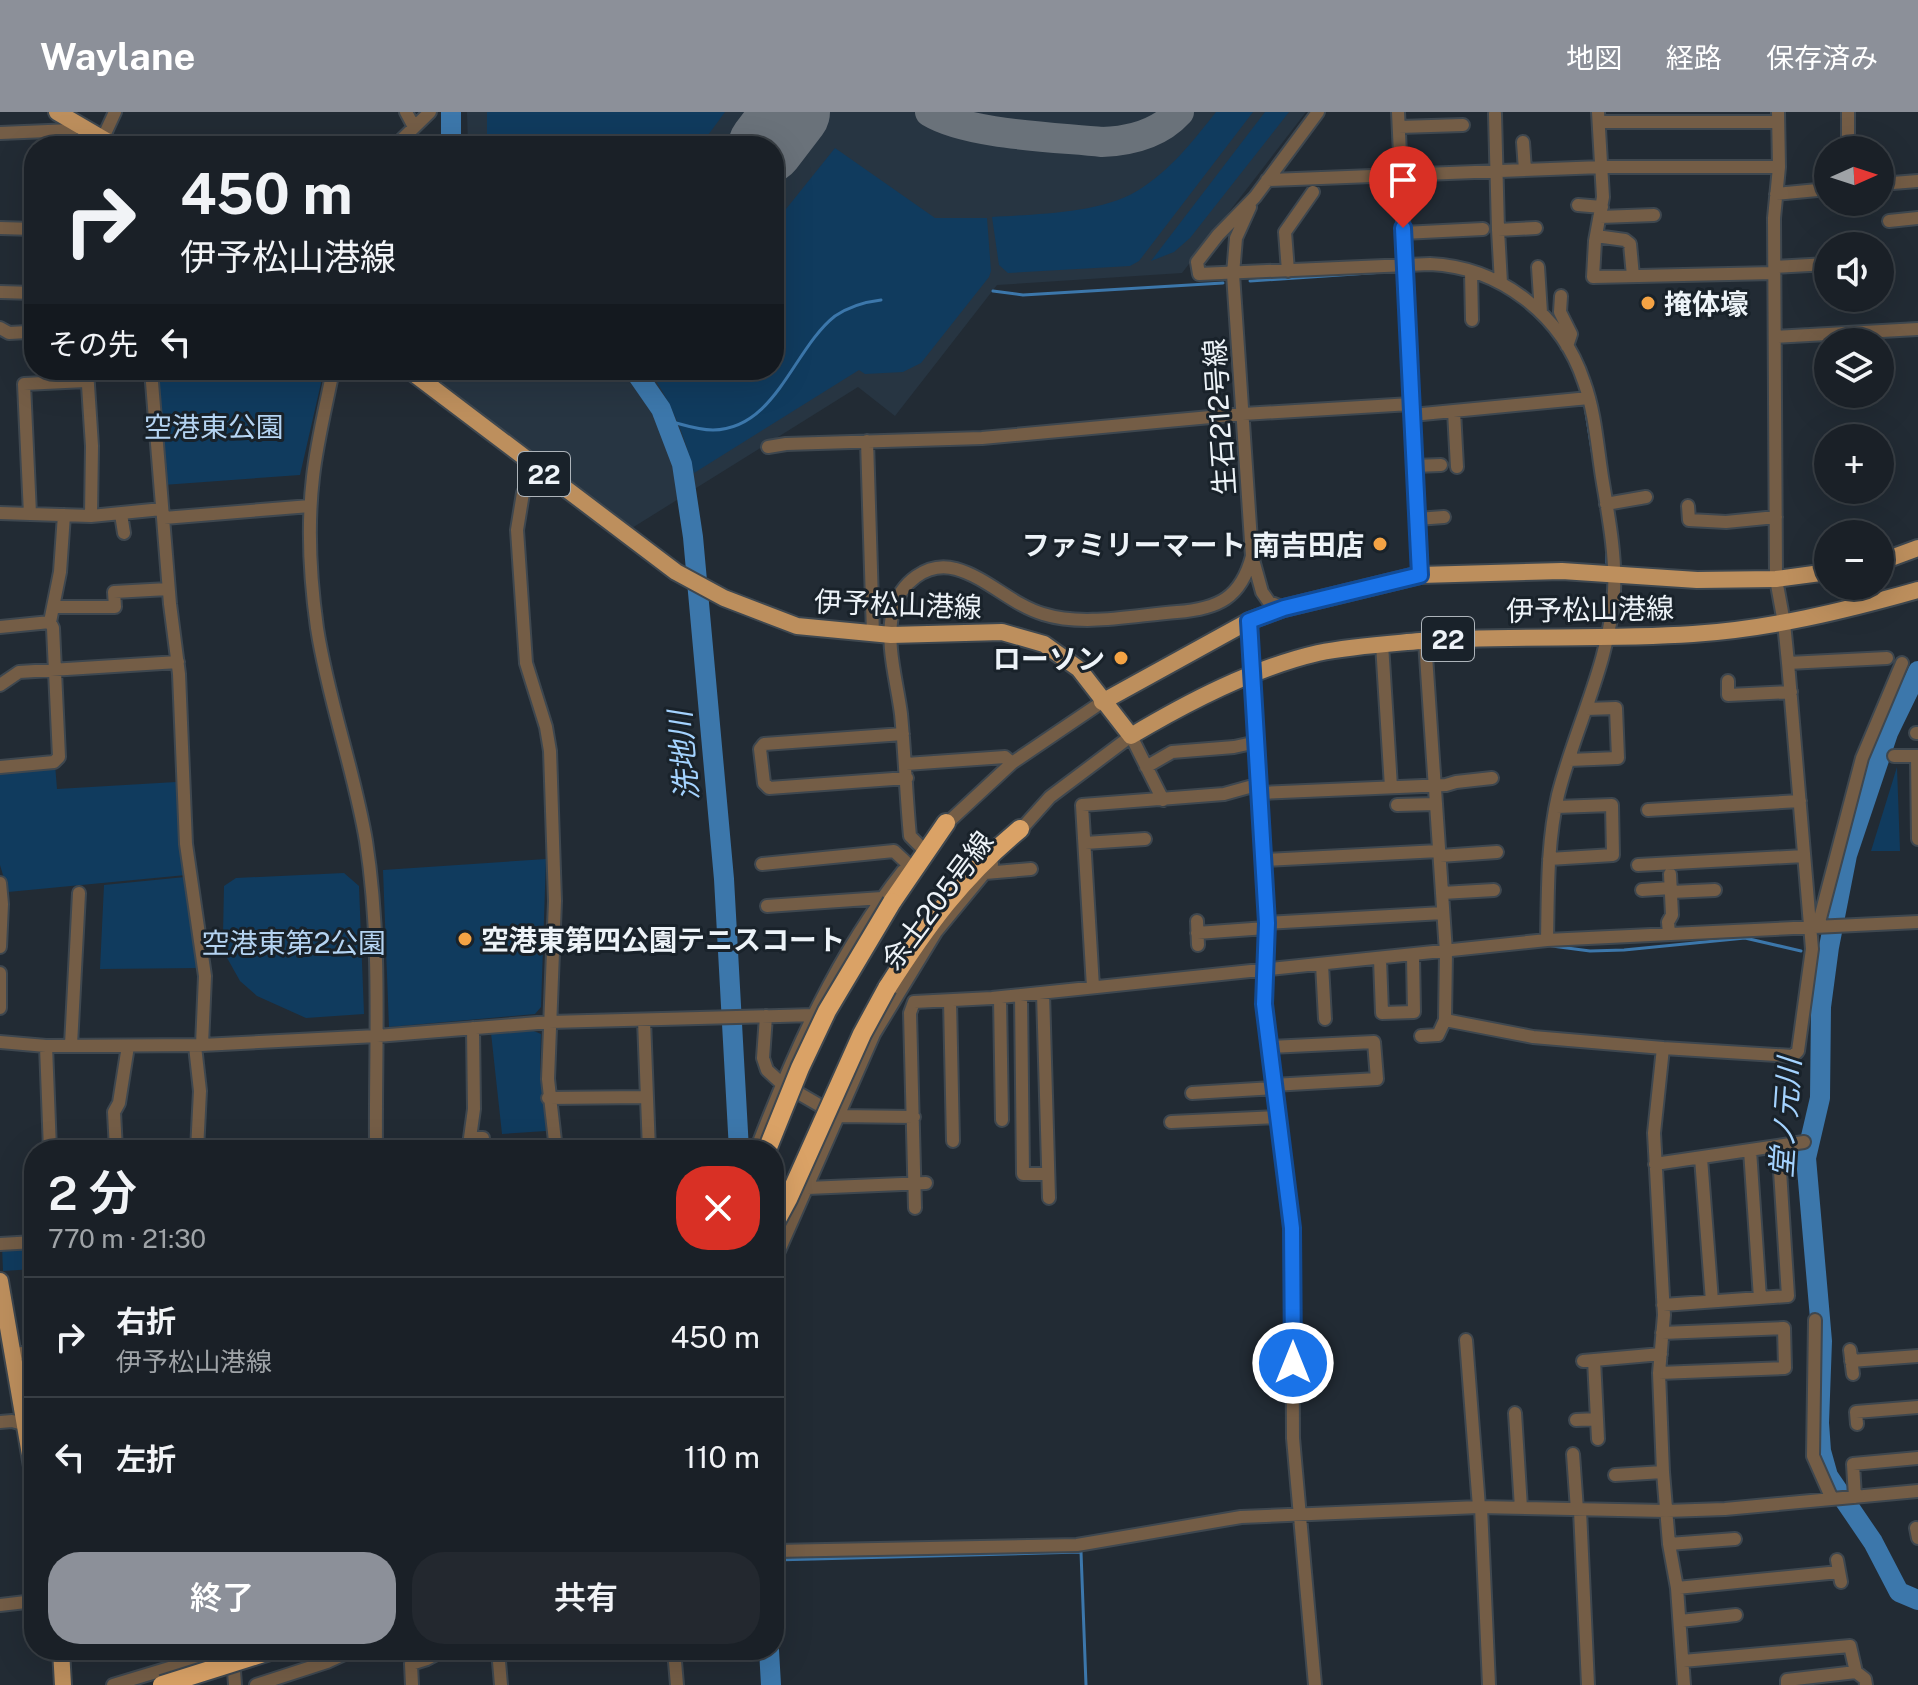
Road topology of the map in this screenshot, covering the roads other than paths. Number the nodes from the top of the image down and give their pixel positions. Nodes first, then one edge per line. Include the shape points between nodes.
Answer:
1 (57, 112) edge
2 (115, 112) edge
3 (406, 112) edge
4 (430, 112) edge
5 (1318, 112) edge
6 (1398, 112) edge
7 (1848, 112) edge
8 (1495, 114) dead end
9 (1599, 117) edge
10 (1778, 117) edge
11 (1463, 125) dead end
12 (74, 127) junction
13 (414, 127) junction
14 (1399, 127) junction
15 (0, 133) edge
16 (73, 136) edge
17 (95, 136) edge
18 (110, 136) edge
19 (405, 136) edge
20 (1848, 136) edge
21 (1523, 142) dead end
22 (1602, 167) junction
23 (1779, 167) junction
24 (1525, 170) junction
25 (1498, 171) junction
26 (1401, 174) junction
27 (1267, 180) junction
28 (1918, 181) edge
29 (1894, 183) edge
30 (1814, 190) edge
31 (1313, 192) dead end
32 (1776, 194) junction
33 (1255, 197) junction
34 (1578, 205) dead end
35 (1601, 212) junction
36 (1654, 215) dead end
37 (1918, 218) edge
38 (1889, 221) dead end
39 (0, 228) edge
40 (1536, 228) dead end
41 (24, 229) edge
42 (1483, 229) dead end
43 (1498, 230) junction
44 (1403, 233) junction
45 (1596, 236) junction
46 (1405, 265) junction
47 (1814, 266) edge
48 (1538, 267) dead end
49 (1774, 270) junction
50 (1288, 271) junction
51 (1471, 271) junction
52 (1233, 274) junction
53 (1633, 276) junction
54 (1501, 283) junction
55 (0, 292) edge
56 (24, 293) edge
57 (1561, 296) dead end
58 (1541, 313) junction
59 (1472, 320) dead end
60 (0, 328) edge
61 (1918, 329) edge
62 (24, 332) edge
63 (1775, 337) junction
64 (1567, 346) junction
65 (55, 380) edge
66 (86, 380) edge
67 (152, 380) edge
68 (331, 380) edge
69 (422, 380) edge
70 (1585, 399) junction
71 (1412, 410) junction
72 (1454, 411) junction
73 (1243, 414) junction
74 (867, 441) junction
75 (768, 447) dead end
76 (1441, 465) dead end
77 (1414, 466) junction
78 (1457, 467) dead end
79 (538, 469) junction
80 (1646, 497) dead end
81 (1606, 504) junction
82 (310, 506) junction
83 (1688, 506) dead end
84 (0, 513) edge
85 (30, 514) junction
86 (121, 514) junction
87 (163, 514) junction
88 (64, 515) junction
89 (91, 516) junction
90 (1444, 517) dead end
91 (1776, 517) junction
92 (1417, 519) junction
93 (124, 533) dead end
94 (1918, 548) edge
95 (1252, 556) junction
96 (1894, 557) edge
97 (1814, 574) edge
98 (1420, 575) junction
99 (1613, 575) junction
100 (1776, 579) junction
101 (168, 589) junction
102 (1918, 590) edge
103 (54, 607) junction
104 (1284, 608) junction
105 (1249, 621) junction
106 (50, 622) junction
107 (1784, 623) junction
108 (0, 627) edge
109 (873, 634) junction
110 (891, 635) junction
111 (1605, 638) junction
112 (1425, 641) junction
113 (1382, 644) junction
114 (1887, 658) dead end
115 (178, 662) junction
116 (1788, 663) junction
117 (1902, 663) dead end
118 (56, 669) junction
119 (1252, 675) junction
120 (1728, 681) dead end
121 (0, 685) edge
122 (1791, 692) junction
123 (1102, 702) junction
124 (1586, 709) junction
125 (903, 734) junction
126 (1131, 736) junction
127 (1257, 742) junction
128 (1894, 756) dead end
129 (1917, 756) edge
130 (1569, 760) junction
131 (1012, 763) junction
132 (906, 764) junction
133 (0, 767) edge
134 (1146, 767) junction
135 (907, 778) junction
136 (1486, 782) dead end
137 (1435, 786) junction
138 (1391, 787) junction
139 (1261, 789) junction
140 (1163, 800) junction
141 (1800, 801) junction
142 (1436, 804) junction
143 (1397, 805) dead end
144 (1556, 807) junction
145 (1648, 810) dead end
146 (946, 823) junction
147 (1020, 829) junction
148 (1145, 839) dead end
149 (1918, 839) edge
150 (1085, 843) junction
151 (922, 848) junction
152 (1661, 848) dead end
153 (1497, 852) dead end
154 (1440, 854) junction
155 (1804, 856) junction
156 (1549, 859) junction
157 (1263, 860) junction
158 (762, 864) dead end
159 (909, 865) junction
160 (1638, 865) dead end
161 (1665, 868) junction
162 (1031, 869) dead end
163 (985, 873) junction
164 (0, 883) edge
165 (1494, 890) dead end
166 (1642, 890) dead end
167 (1670, 890) junction
168 (1715, 890) dead end
169 (79, 893) dead end
170 (1442, 893) junction
171 (887, 900) junction
172 (776, 909) dead end
173 (1443, 913) junction
174 (1918, 922) edge
175 (1266, 925) junction
176 (1817, 926) junction
177 (1197, 933) dead end
178 (1669, 934) junction
179 (1547, 940) junction
180 (0, 947) edge
181 (1446, 952) junction
182 (1413, 956) junction
183 (1380, 959) junction
184 (1322, 964) junction
185 (1266, 970) junction
186 (0, 973) edge
187 (1093, 987) junction
188 (1043, 993) junction
189 (1021, 995) junction
190 (1000, 998) junction
191 (950, 1001) junction
192 (0, 1008) edge
193 (814, 1015) junction
194 (766, 1016) junction
195 (1325, 1019) dead end
196 (644, 1020) junction
197 (1445, 1020) junction
198 (550, 1022) junction
199 (473, 1028) junction
200 (377, 1036) junction
201 (1421, 1036) dead end
202 (0, 1042) edge
203 (71, 1045) junction
204 (46, 1046) junction
205 (128, 1046) junction
206 (198, 1046) junction
207 (1268, 1047) junction
208 (1663, 1048) junction
209 (781, 1083) junction
210 (1273, 1087) junction
211 (1192, 1093) dead end
212 (646, 1097) junction
213 (548, 1098) junction
214 (838, 1116) junction
215 (1277, 1117) junction
216 (1174, 1118) dead end
217 (1002, 1120) dead end
218 (918, 1124) junction
219 (50, 1140) edge
220 (115, 1140) edge
221 (198, 1140) edge
222 (376, 1140) edge
223 (483, 1140) edge
224 (554, 1140) edge
225 (648, 1140) edge
226 (763, 1140) edge
227 (764, 1140) edge
228 (953, 1141) dead end
229 (1804, 1142) dead end
230 (1774, 1148) junction
231 (1750, 1150) junction
232 (1701, 1158) junction
233 (1655, 1164) junction
234 (1052, 1172) junction
235 (921, 1184) junction
236 (807, 1188) junction
237 (1049, 1198) dead end
238 (784, 1206) edge
239 (915, 1208) dead end
240 (784, 1240) edge
241 (24, 1243) edge
242 (0, 1244) edge
243 (0, 1281) edge
244 (1760, 1298) junction
245 (1712, 1301) junction
246 (1663, 1305) junction
247 (1815, 1320) dead end
248 (1662, 1333) junction
249 (1466, 1340) dead end
250 (24, 1353) edge
251 (12, 1354) junction
252 (1661, 1354) junction
253 (1917, 1360) edge
254 (1851, 1362) dead end
255 (1659, 1373) junction
256 (24, 1406) edge
257 (1917, 1410) edge
258 (1515, 1413) dead end
259 (1597, 1419) junction
260 (1576, 1420) dead end
261 (0, 1422) edge
262 (1857, 1424) dead end
263 (24, 1425) edge
264 (1598, 1439) dead end
265 (1573, 1454) dead end
266 (1918, 1458) edge
267 (1663, 1472) junction
268 (1615, 1475) dead end
269 (1918, 1491) edge
270 (1855, 1497) junction
271 (1832, 1499) junction
272 (1480, 1507) junction
273 (1521, 1508) junction
274 (1578, 1510) junction
275 (1666, 1511) junction
276 (1298, 1515) junction
277 (1735, 1539) dead end
278 (1669, 1544) junction
279 (784, 1551) edge
280 (1839, 1572) dead end
281 (1677, 1588) junction
282 (24, 1602) edge
283 (0, 1605) edge
284 (1736, 1615) dead end
285 (1680, 1621) junction
286 (62, 1660) edge
287 (197, 1660) edge
288 (232, 1660) edge
289 (241, 1660) edge
290 (331, 1660) edge
291 (424, 1660) edge
292 (499, 1660) edge
293 (675, 1660) edge
294 (1683, 1661) junction
295 (1856, 1672) junction
296 (63, 1685) edge
297 (113, 1685) edge
298 (162, 1685) edge
299 (235, 1685) edge
300 (256, 1685) edge
301 (412, 1685) edge
302 (501, 1685) edge
303 (677, 1685) edge
304 (1315, 1685) edge
305 (1489, 1685) edge
306 (1588, 1685) edge
307 (1684, 1685) edge
308 (1787, 1685) edge
309 (1866, 1685) edge

1 - 12 main road
2 - 18 street
3 - 13 street
4 - 13 street
5 - 27 street
6 - 14 street
7 - 20 street
8 - 25 street
9 - 10 street
9 - 22 street
10 - 23 street
11 - 14 street
12 - 15 street
12 - 16 street
12 - 17 main road
13 - 19 street
14 - 26 street
21 - 24 street
22 - 23 street
22 - 24 street
22 - 35 street
23 - 32 street
24 - 25 street
25 - 26 street
25 - 43 street
26 - 27 street
26 - 44 street
27 - 33 street
28 - 29 street
30 - 32 street
31 - 50 street via 1285,232
32 - 49 street
33 - 52 street, 生石212号線 via 1238,232
33 - 52 street via 1197,262 1199,274
34 - 35 street
35 - 36 street
35 - 45 street
37 - 38 street
39 - 41 street
40 - 43 street
42 - 44 street
43 - 54 street
44 - 46 street
45 - 53 street via 1630,244
45 - 53 street via 1593,277
46 - 50 street
46 - 51 street
46 - 71 street
47 - 49 street
48 - 58 street
49 - 53 street
49 - 63 street
50 - 52 street
51 - 54 street
51 - 59 street
52 - 73 street, 生石212号線
54 - 58 street
55 - 56 street
57 - 64 street via 1560,312 1571,334
58 - 64 street
60 - 62 street
61 - 63 street
63 - 91 street
64 - 70 street
65 - 85 street via 24,384
66 - 89 street
67 - 87 street
68 - 82 street
69 - 79 main road, 伊予松山港線 / 22
70 - 72 street
70 - 81 street
71 - 72 street
71 - 73 street
71 - 77 street
72 - 78 street
73 - 74 street via 982,438
73 - 95 street, 生石212号線
74 - 75 street
74 - 109 street
76 - 77 street
77 - 92 street
79 - 109 main road, 伊予松山港線 / 22 via 681,575 716,593 797,626
79 - 198 street via 523,493 517,530 526,663 550,751 555,901
80 - 81 street
81 - 99 street
82 - 87 street
82 - 200 street via 318,630 366,842 377,964
83 - 91 street via 1689,520
84 - 85 street
85 - 88 street
86 - 87 street
86 - 89 street
86 - 93 street
87 - 101 street
88 - 89 street
88 - 103 street
90 - 92 street
91 - 100 street
92 - 98 street
94 - 96 main road
95 - 104 street, 生石212号線 via 1262,592
95 - 110 street via 1239,589 1205,609 1071,619 1022,605 956,569 934,567 914,577 897,599
97 - 100 main road, 伊予松山港線 / 22
98 - 99 main road, 伊予松山港線 / 22
98 - 104 main road, 伊予松山港線 / 22
99 - 100 main road, 伊予松山港線 / 22
99 - 111 street
100 - 107 street
101 - 103 street via 114,592 115,607
101 - 115 street
102 - 107 main road, 伊予松山港線 / 22
103 - 106 street
104 - 105 main road, 伊予松山港線 / 22
105 - 119 street
105 - 123 main road, 伊予松山港線 / 22
106 - 108 street
106 - 118 street
107 - 111 main road, 伊予松山港線 / 22
107 - 116 street
109 - 110 main road, 伊予松山港線 / 22
110 - 123 main road, 伊予松山港線 / 22 via 1002,632 1044,644 1079,669
110 - 125 street
111 - 112 main road, 伊予松山港線 / 22
111 - 124 street
112 - 113 main road, 伊予松山港線 / 22
112 - 137 street
113 - 119 main road, 伊予松山港線 / 22 via 1317,653
113 - 138 street
114 - 116 street
115 - 118 street
115 - 206 street via 186,844 205,976
116 - 122 street
117 - 176 street via 1862,758
118 - 121 street via 19,672
118 - 133 street via 57,760
119 - 126 main road, 伊予松山港線 / 22
119 - 127 street
120 - 122 street via 1728,695
122 - 141 street
123 - 126 main road, 伊予松山港線 / 22
123 - 131 street
124 - 130 street
124 - 130 street via 1616,708 1618,758
125 - 132 street
125 - 135 street via 764,744 762,771 769,788
126 - 134 street
126 - 147 street, 余土205号線 via 1050,797
127 - 134 street via 1172,752
127 - 139 street
128 - 129 street
129 - 149 street
130 - 144 street
131 - 132 street via 1005,757
131 - 146 street
132 - 135 street
134 - 140 street
135 - 151 street via 910,836
136 - 137 street
137 - 138 street
137 - 142 street
138 - 139 street
139 - 140 street
139 - 157 street
140 - 150 street via 1082,805
141 - 145 street via 1678,802
141 - 155 street
142 - 143 street
142 - 154 street
144 - 156 street
144 - 156 street via 1612,805 1613,855
146 - 151 street
146 - 171 highway
147 - 163 street, 余土205号線
147 - 238 highway, bridge via 952,895 887,988
148 - 150 street
150 - 187 street
151 - 159 street
152 - 161 street
153 - 154 street
154 - 157 street
154 - 170 street
155 - 161 street via 1704,856
155 - 176 street
156 - 179 street
157 - 175 street
158 - 159 street via 894,851
159 - 171 street
160 - 161 street
161 - 167 street
162 - 163 street
163 - 214 street, 余土205号線 via 936,932 903,984
164 - 180 street
165 - 170 street
166 - 167 street
167 - 168 street
167 - 178 street
169 - 203 street
170 - 173 street
171 - 172 street
171 - 193 street via 829,983
171 - 227 highway, bridge
173 - 175 street
173 - 181 street
174 - 176 street
175 - 177 street
175 - 185 street
176 - 178 street
176 - 208 street via 1798,1051 1793,1056
178 - 179 street
179 - 181 street
181 - 182 street
181 - 197 street
182 - 183 street
182 - 183 street via 1414,1012 1382,1013
183 - 184 street
184 - 185 street
184 - 195 street
185 - 187 street
185 - 207 street
186 - 192 street
187 - 188 street
188 - 189 street
188 - 234 street via 1050,1042
189 - 190 street
189 - 234 street via 1023,1174
190 - 191 street
190 - 217 street
191 - 218 street via 914,1002 910,1013
191 - 228 street via 959,1124
193 - 194 street
193 - 209 street
194 - 196 street
194 - 209 street via 763,1058
196 - 198 street
196 - 212 street
197 - 201 street via 1438,1035
197 - 208 street via 1533,1037
198 - 199 street
198 - 213 street
199 - 200 street
199 - 223 street via 470,1138
200 - 206 street
200 - 222 street
202 - 204 street
203 - 204 street
203 - 205 street
204 - 219 street
205 - 206 street
205 - 220 street via 114,1112
206 - 221 street
207 - 210 street
207 - 210 street via 1374,1042 1377,1079
208 - 233 street
209 - 214 street
209 - 226 street
210 - 211 street
210 - 215 street
212 - 213 street
212 - 225 street
213 - 224 street
214 - 218 street
214 - 236 street, 余土205号線
215 - 216 street
215 - 276 street via 1292,1228
218 - 235 street
229 - 230 street
230 - 231 street
230 - 244 street via 1779,1155 1788,1296
231 - 232 street
231 - 244 street
232 - 233 street
232 - 245 street
233 - 246 street
234 - 237 street
235 - 236 street via 862,1192
235 - 239 street
236 - 240 street, 余土205号線
241 - 242 street
243 - 251 main road
244 - 245 street
245 - 246 street
246 - 248 street
247 - 271 street via 1813,1456
248 - 252 street
248 - 255 street via 1784,1328 1785,1368
249 - 272 street
250 - 251 street
251 - 256 main road
252 - 255 street
252 - 259 street via 1588,1360
253 - 254 street
255 - 267 street
257 - 262 street via 1856,1412
258 - 273 street
259 - 260 street
259 - 264 street
261 - 263 street
265 - 274 street
266 - 270 street via 1853,1464
267 - 268 street
267 - 275 street
269 - 270 street
270 - 271 street
271 - 275 street
272 - 273 street
272 - 276 street
272 - 305 street
273 - 274 street
274 - 275 street
274 - 306 street
275 - 278 street
276 - 279 street via 1224,1519 1077,1545
276 - 304 street
277 - 278 street
278 - 281 street
280 - 281 street via 1789,1571 1738,1587
281 - 285 street
282 - 283 street
284 - 285 street
285 - 294 street
286 - 296 main road
287 - 297 street
288 - 299 street
289 - 298 highway, bridge
290 - 300 street
291 - 301 street via 411,1664
292 - 302 street
293 - 303 street
294 - 295 street via 1751,1649 1850,1646
294 - 307 street
295 - 308 street via 1787,1680
295 - 309 street

